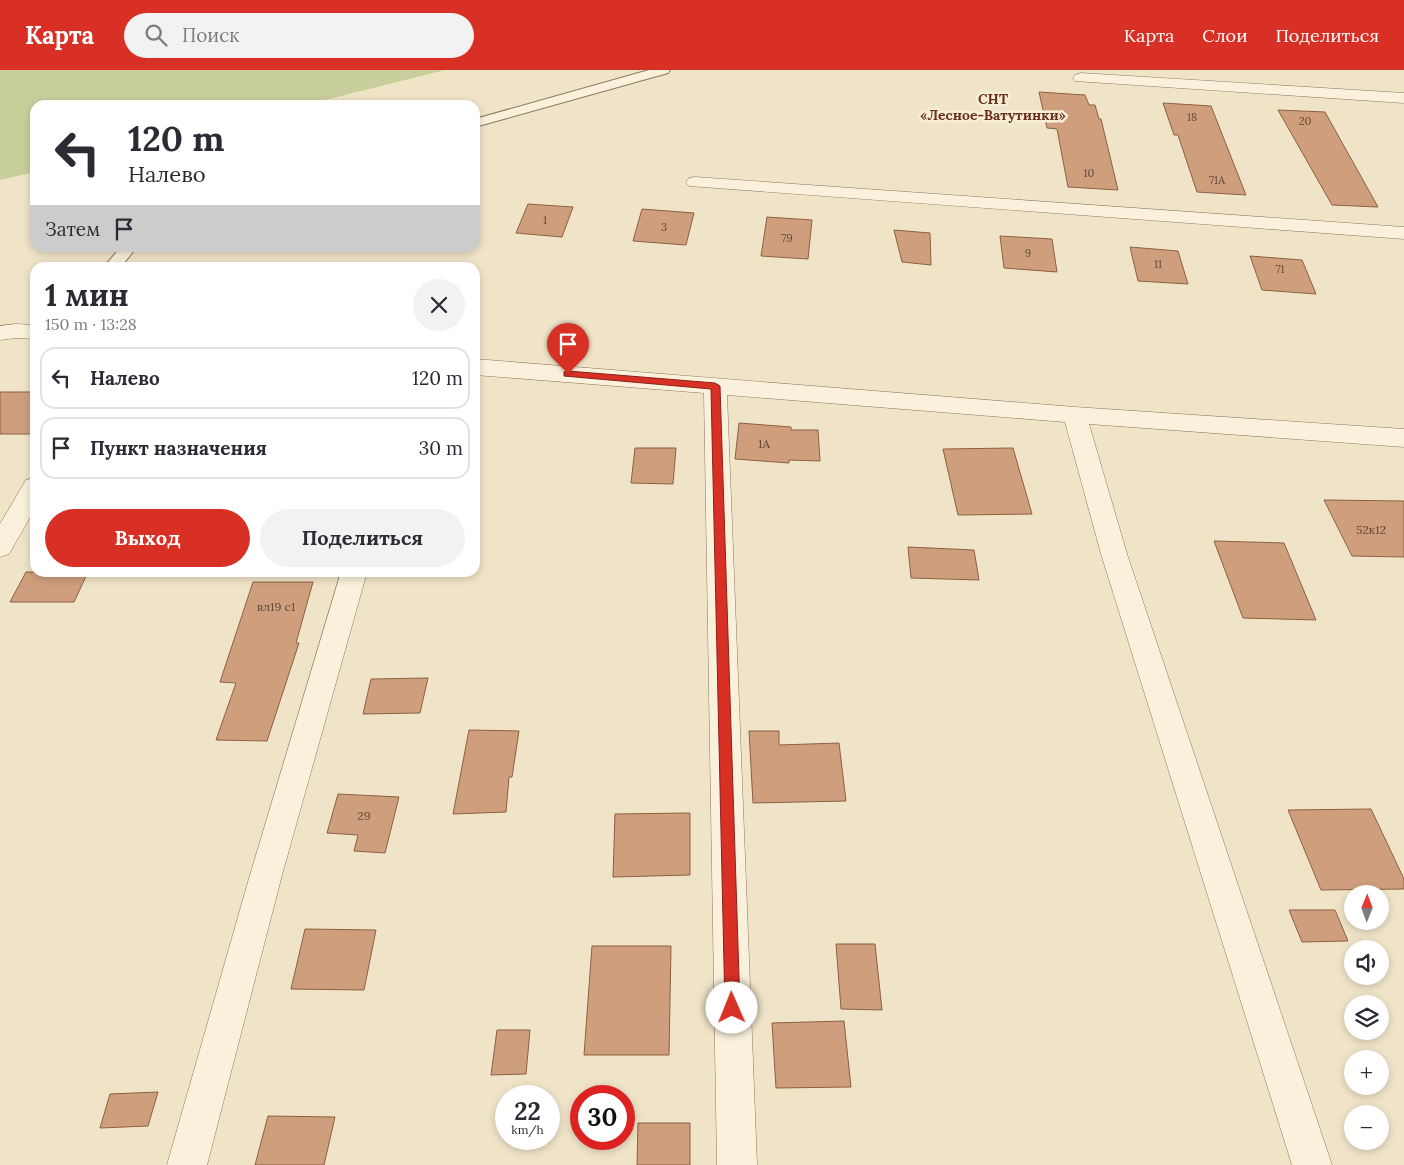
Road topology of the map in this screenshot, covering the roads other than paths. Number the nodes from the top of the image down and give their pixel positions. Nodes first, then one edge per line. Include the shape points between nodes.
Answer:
1 (662, 70) edge
2 (1081, 78) dead end
3 (1404, 98) edge
4 (480, 122) edge
5 (695, 182) dead end
6 (1404, 233) edge
7 (125, 252) edge
8 (116, 262) edge
9 (30, 332) edge
10 (0, 334) edge
11 (480, 367) edge
12 (715, 386) junction
13 (1075, 415) junction
14 (1404, 438) edge
15 (30, 496) edge
16 (0, 547) edge
17 (353, 577) edge
18 (187, 1165) edge
19 (738, 1165) edge
20 (1312, 1165) edge

1 - 4 lane
2 - 3 street
5 - 6 street
7 - 8 lane
9 - 10 street
11 - 12 street
12 - 13 street
12 - 19 street
13 - 14 street
13 - 20 street via 1114,554
15 - 16 street
17 - 18 street via 266,875

